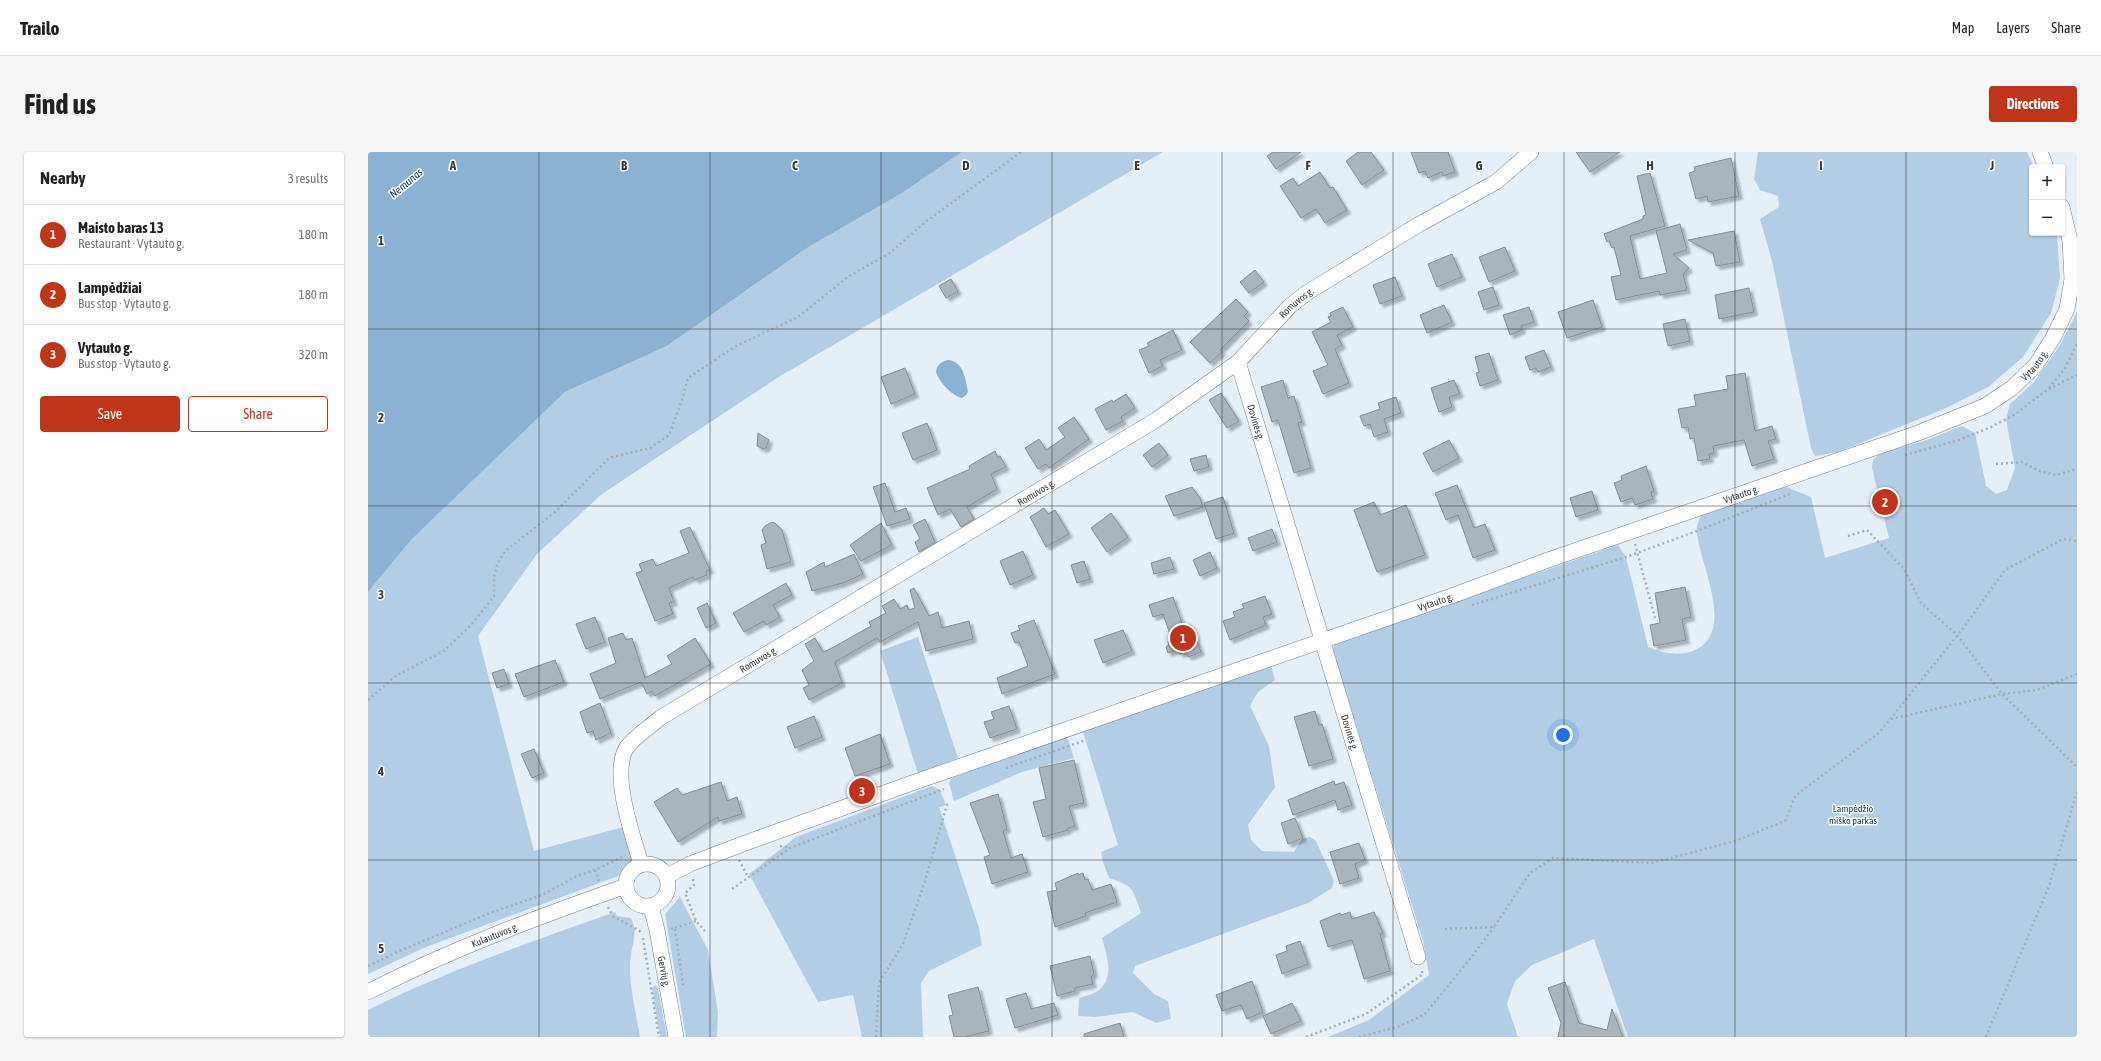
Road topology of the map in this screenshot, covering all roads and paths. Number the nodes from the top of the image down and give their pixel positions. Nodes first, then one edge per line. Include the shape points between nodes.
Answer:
1 (1021, 152) edge
2 (1531, 152) edge
3 (2040, 152) edge
4 (2045, 164) edge
5 (2065, 220) edge
6 (2077, 344) edge
7 (1238, 362) junction
8 (2047, 390) dead end
9 (1996, 464) dead end
10 (2077, 469) edge
11 (1632, 532) junction
12 (1848, 536) dead end
13 (2077, 541) edge
14 (1654, 618) dead end
15 (1957, 635) junction
16 (1323, 641) junction
17 (2077, 674) edge
18 (2002, 694) junction
19 (368, 700) edge
20 (1890, 719) junction
21 (2077, 767) edge
22 (944, 789) dead end
23 (2077, 792) edge
24 (948, 801) dead end
25 (734, 847) junction
26 (637, 850) junction
27 (641, 864) junction
28 (690, 864) junction
29 (667, 876) junction
30 (748, 877) junction
31 (626, 886) junction
32 (732, 889) dead end
33 (651, 907) junction
34 (696, 921) junction
35 (1494, 927) junction
36 (675, 928) dead end
37 (1445, 930) dead end
38 (705, 931) dead end
39 (644, 934) dead end
40 (1418, 957) joint
41 (368, 966) edge
42 (368, 992) edge
43 (659, 1037) edge
44 (676, 1037) edge
45 (876, 1037) edge
46 (1306, 1037) edge
47 (1359, 1037) edge
48 (1986, 1037) edge

1 - 19 path via 924,223 890,253 849,276 798,317 736,346 688,378 669,435 650,448 609,458 554,513 505,551 494,577 494,596 472,624 444,651 397,675
2 - 7 street, Romuvos g. via 1496,182 1418,225 1308,292 1290,306
3 - 4 street
5 - 11 street, Vytauto g. via 2070,241 2072,279 2066,309 2053,338 2035,366 2012,388 1985,406 1918,433
6 - 8 path via 2065,368
7 - 16 street, Dovinės g.
7 - 26 street, Romuvos g. via 1156,420 660,718 628,746 622,766 625,802
9 - 10 path via 2022,462 2039,471 2056,474
11 - 14 path
11 - 16 street, Vytauto g.
12 - 15 path via 1866,530 1904,569 1921,603
13 - 15 path via 2063,539 2005,570
15 - 18 path
15 - 20 path
16 - 25 street, Vytauto g. via 1066,728
16 - 40 street, Dovinės g.
17 - 18 path via 2037,690
18 - 20 path
18 - 21 path
20 - 35 path via 1879,733 1795,796 1785,821 1735,841 1652,863 1553,858 1530,873
22 - 30 path via 790,848
23 - 48 path via 2049,886
24 - 45 path via 904,942 879,983
25 - 28 street, Vytauto g.
25 - 30 path
26 - 27 street, Romuvos g.
26 - 41 path via 577,876 542,895 490,913
27 - 29 street via 656,866
27 - 31 street via 630,873
28 - 29 street, Vytauto g.
28 - 34 path via 694,885 685,893
29 - 33 street via 669,884 666,895 658,904
30 - 32 path
31 - 33 street via 631,900
31 - 42 street, Kulautuvos g. via 498,933
33 - 44 street, Gervių g.
34 - 36 path
34 - 38 path
35 - 37 path
35 - 47 path via 1424,1015 1397,1027
39 - 43 path via 642,942
40 - 46 path via 1423,974 1366,1014

